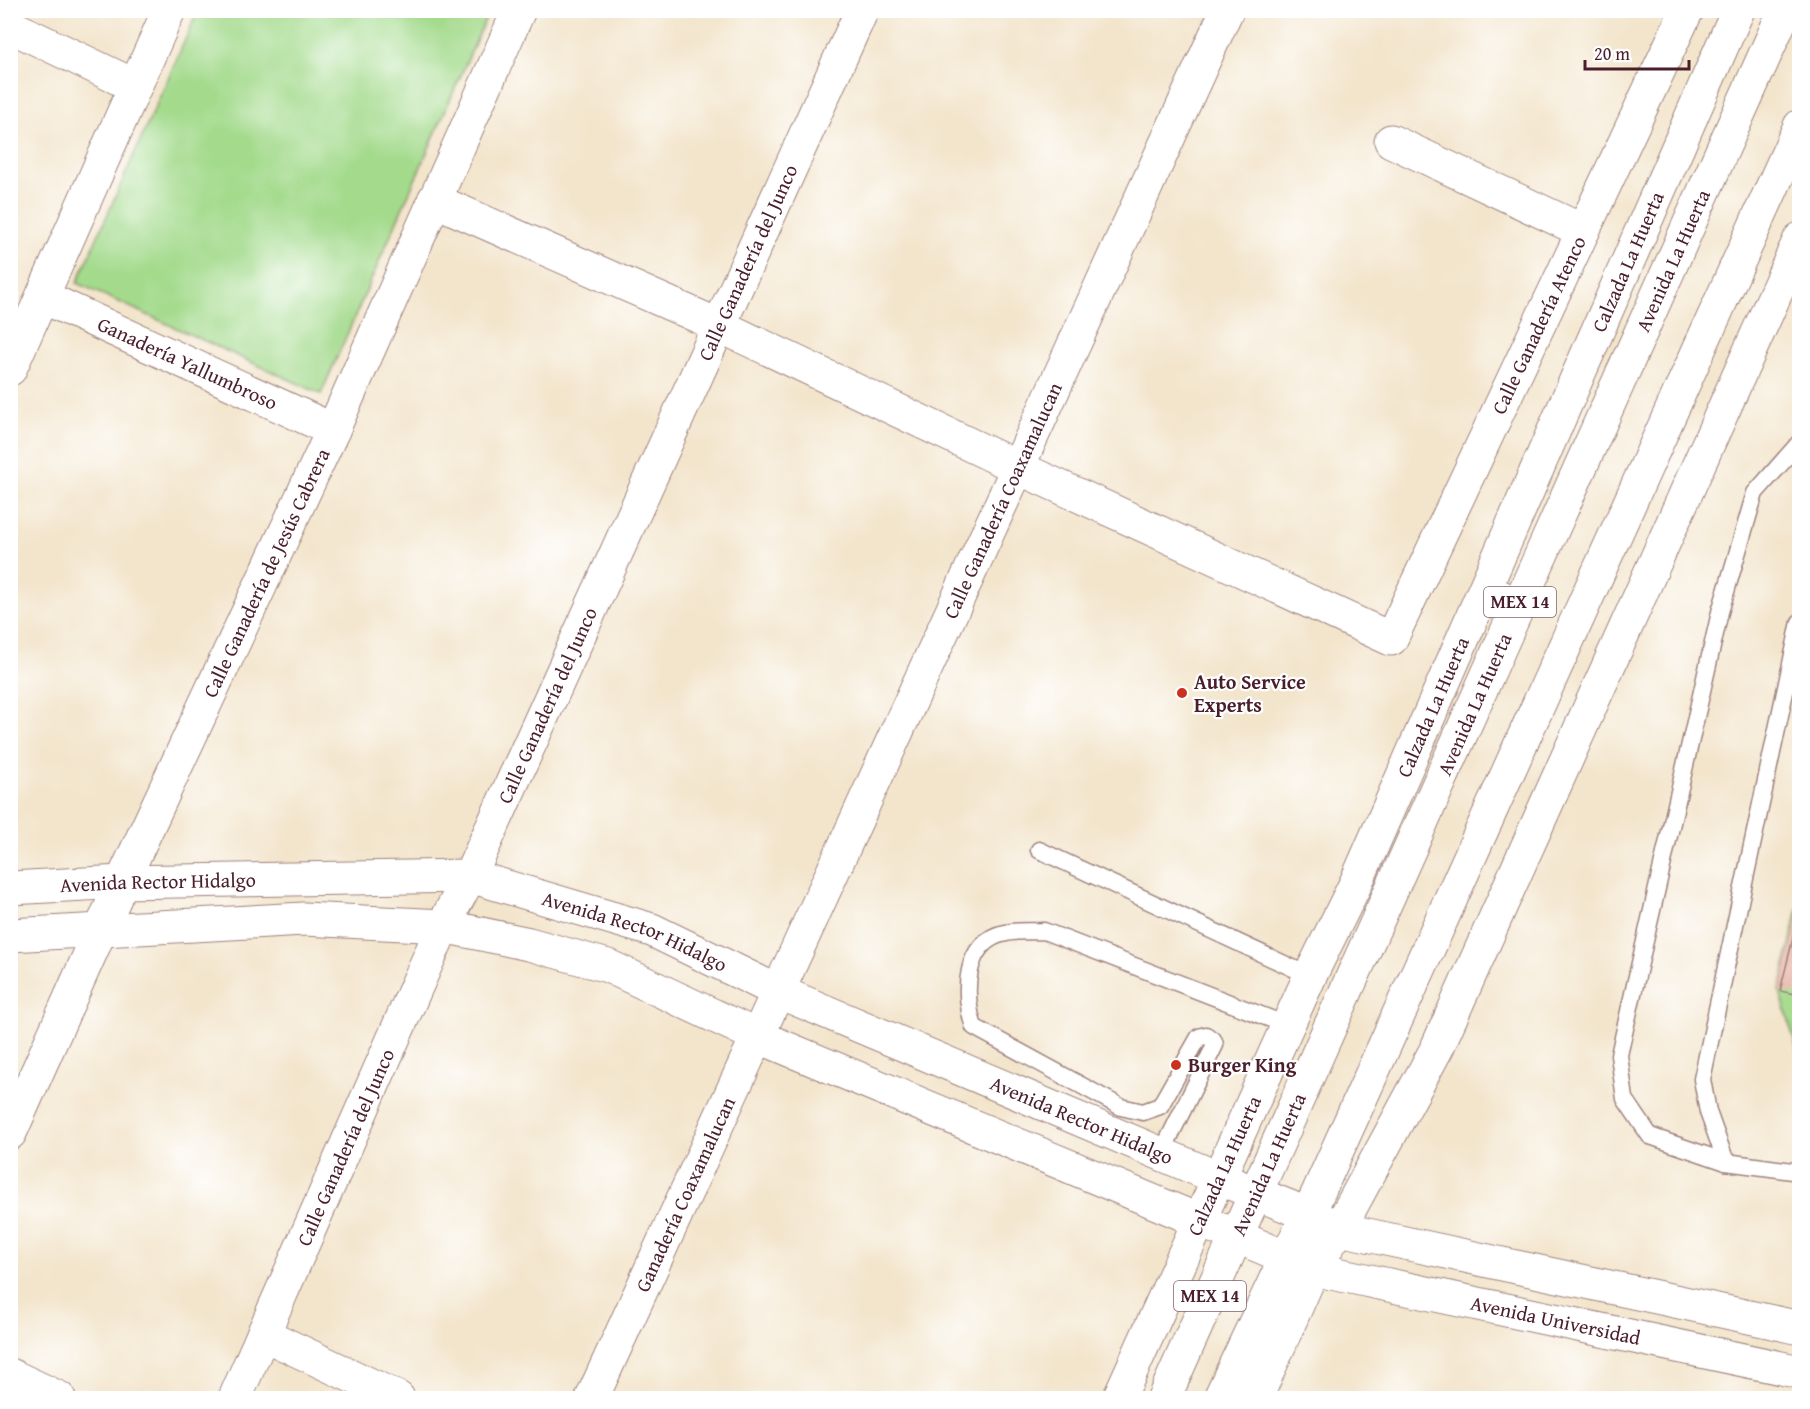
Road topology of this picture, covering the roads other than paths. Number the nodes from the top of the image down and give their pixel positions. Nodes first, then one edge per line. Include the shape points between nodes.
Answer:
1 (169, 10) edge
2 (519, 10) edge
3 (862, 10) edge
4 (1227, 10) edge
5 (1738, 10) edge
6 (1785, 10) edge
7 (1674, 15) edge
8 (10, 26) edge
9 (135, 86) junction
10 (1800, 126) edge
11 (1391, 141) dead end
12 (434, 200) junction
13 (1583, 231) junction
14 (1800, 239) edge
15 (43, 297) junction
16 (718, 325) junction
17 (10, 369) edge
18 (333, 430) junction
19 (1800, 442) edge
20 (1019, 468) junction
21 (1485, 589) junction
22 (1519, 606) junction
23 (1800, 622) edge
24 (1039, 850) dead end
25 (470, 876) junction
26 (122, 882) junction
27 (10, 888) edge
28 (443, 926) junction
29 (103, 930) junction
30 (10, 935) edge
31 (1310, 976) junction
32 (777, 991) junction
33 (1289, 1026) junction
34 (757, 1036) junction
35 (1010, 1091) junction
36 (10, 1132) edge
37 (989, 1132) junction
38 (1161, 1154) junction
39 (1726, 1162) junction
40 (1800, 1172) edge
41 (1218, 1178) junction
42 (1256, 1194) junction
43 (1308, 1215) junction
44 (1200, 1221) junction
45 (1339, 1229) junction
46 (1236, 1237) junction
47 (1299, 1263) junction
48 (1800, 1328) edge
49 (263, 1334) junction
50 (1800, 1371) edge
51 (10, 1375) edge
52 (59, 1398) edge
53 (235, 1398) edge
54 (398, 1398) edge
55 (592, 1398) edge
56 (1119, 1398) edge
57 (1164, 1398) edge
58 (1220, 1398) edge
59 (1256, 1398) edge

1 - 9 street
2 - 12 street, Calle Ganadería de Jesús Cabrera
3 - 16 street, Calle Ganadería del Junco
4 - 20 street, Calle Ganadería Coaxamalucan
5 - 21 street, Calzada La Huerta
6 - 22 street, Avenida La Huerta / MEX 14
7 - 13 street, Calle Ganadería Atenco
8 - 9 street
9 - 15 street
10 - 43 street, MEX 14
11 - 13 street
12 - 16 street
12 - 18 street, Calle Ganadería de Jesús Cabrera
13 - 20 street, Calle Ganadería Atenco via 1391,639
14 - 45 street via 1437,1048
15 - 17 street
15 - 18 street, Ganadería Yallumbroso
16 - 20 street
16 - 25 street, Calle Ganadería del Junco
18 - 26 street, Calle Ganadería de Jesús Cabrera
19 - 39 lane via 1755,493 1720,612 1619,1055 1624,1099 1650,1136
20 - 32 street, Calle Ganadería Coaxamalucan
21 - 22 street
21 - 31 street, Calzada La Huerta via 1355,885
22 - 42 street, Avenida La Huerta / MEX 14
23 - 39 lane via 1702,1079 1708,1112
24 - 31 lane
25 - 26 street, Avenida Rector Hidalgo
25 - 28 street, Calle Ganadería del Junco
25 - 32 street, Avenida Rector Hidalgo via 652,930
26 - 27 street, Avenida Rector Hidalgo
26 - 29 street, Calle Ganadería de Jesús Cabrera
28 - 29 street, Avenida Rector Hidalgo via 304,919
28 - 34 street, Avenida Rector Hidalgo via 608,966
28 - 49 street, Calle Ganadería del Junco
29 - 30 street, Avenida Rector Hidalgo
29 - 36 street, Calle Ganadería de Jesús Cabrera
31 - 33 street, Calzada La Huerta
32 - 34 street, Ganadería Coaxamalucan
32 - 35 street, Avenida Rector Hidalgo
33 - 38 lane via 1044,932 1004,933 988,942 976,954 967,975 967,1007 974,1027 1121,1107 1143,1112 1160,1106 1192,1045 1199,1037 1210,1036 1215,1045
33 - 41 street, Calzada La Huerta
34 - 37 street, Avenida Rector Hidalgo
34 - 55 street, Ganadería Coaxamalucan
35 - 37 street
35 - 38 street, Avenida Rector Hidalgo
37 - 44 street, Avenida Rector Hidalgo
38 - 41 street, Avenida Rector Hidalgo
39 - 40 lane
41 - 42 street, Avenida Rector Hidalgo
41 - 44 street, Calzada La Huerta
42 - 43 street, Avenida Rector Hidalgo
42 - 46 street, Avenida La Huerta / MEX 14
43 - 45 street, Avenida Rector Hidalgo
43 - 47 street, MEX 14
44 - 46 street, Avenida Rector Hidalgo
44 - 56 street, Calzada La Huerta
45 - 47 street
45 - 48 street
46 - 47 street, Avenida Universidad
46 - 57 street, Avenida La Huerta / MEX 14
47 - 50 street, Avenida Universidad
47 - 58 street, MEX 14
47 - 59 street
49 - 53 street, Calle Ganadería del Junco
49 - 54 street
51 - 52 street

